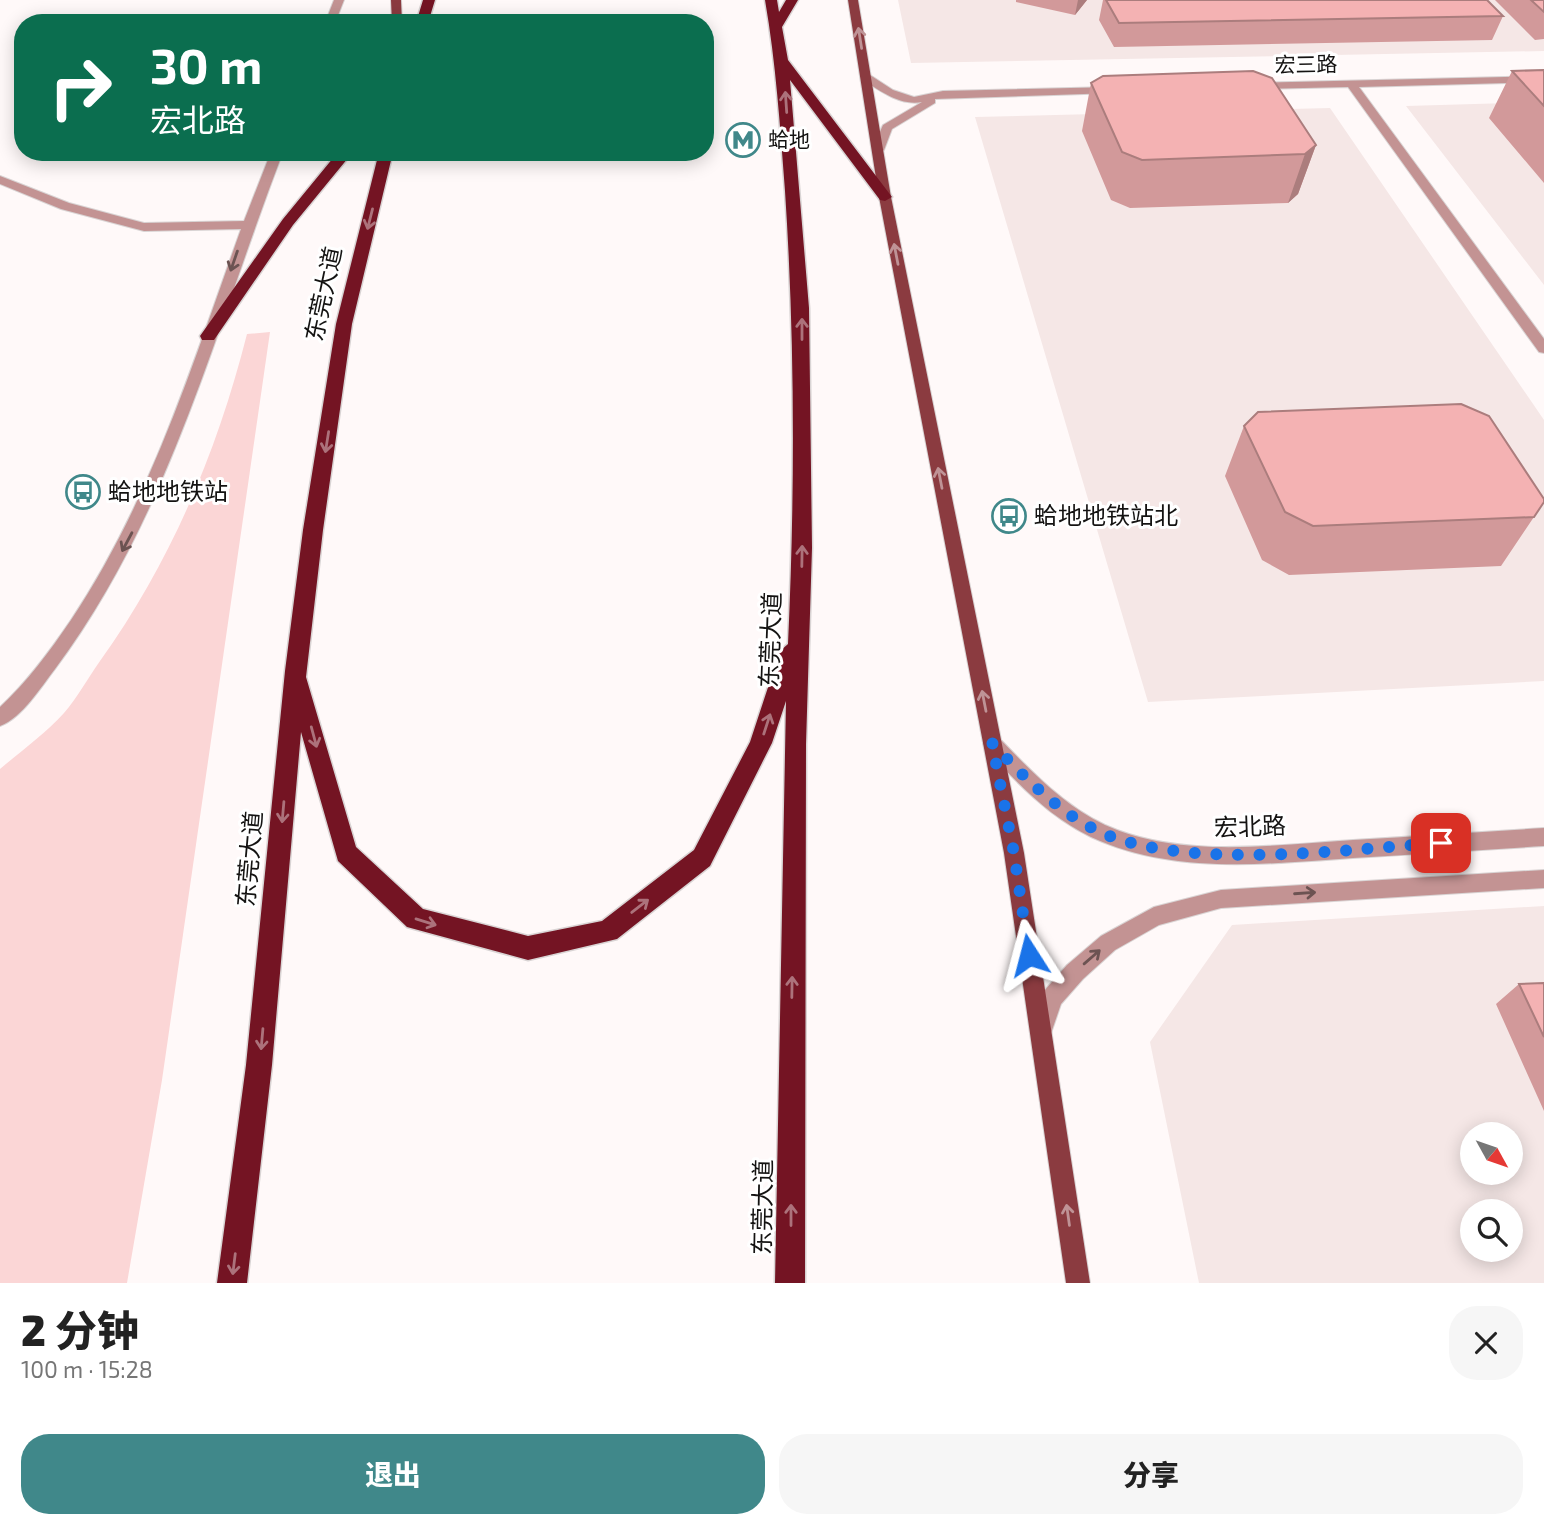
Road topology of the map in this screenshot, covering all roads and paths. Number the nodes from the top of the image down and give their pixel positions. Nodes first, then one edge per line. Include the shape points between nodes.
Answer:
1 (771, 0) edge
2 (792, 0) edge
3 (853, 0) edge
4 (778, 26) junction
5 (782, 60) junction
6 (866, 77) junction
7 (1544, 79) edge
8 (1351, 83) junction
9 (1242, 86) edge
10 (1133, 89) edge
11 (943, 94) junction
12 (878, 150) junction
13 (273, 161) edge
14 (339, 161) edge
15 (384, 161) edge
16 (0, 180) edge
17 (885, 197) junction
18 (247, 225) junction
19 (1544, 325) edge
20 (1527, 326) junction
21 (208, 336) junction
22 (1544, 349) edge
23 (800, 624) junction
24 (296, 671) junction
25 (0, 718) edge
26 (992, 743) junction
27 (1544, 837) edge
28 (1544, 879) edge
29 (1041, 1031) junction
30 (232, 1283) edge
31 (790, 1283) edge
32 (1078, 1283) edge

1 - 4 highway, 东莞大道
2 - 4 highway
6 -> 3 main road
4 - 5 highway, 东莞大道
5 - 17 highway
23 -> 5 highway, 东莞大道 via 802,308
6 - 11 street via 913,100
6 - 12 main road
7 - 8 street, 宏三路
8 - 9 street, 宏三路
8 - 20 street
10 - 11 street
11 - 12 street via 887,127
12 - 17 main road
13 - 18 street
14 - 21 highway via 288,222
15 -> 24 highway, 东莞大道 via 344,324
16 - 18 street via 65,206 144,227
26 -> 17 main road
18 -> 21 street
19 - 20 street
20 - 22 street
21 -> 25 street via 191,396 155,488 126,546 86,614 23,699
24 -> 23 highway via 346,853 416,919 528,948 608,931 702,858 761,743
31 -> 23 highway, 东莞大道
24 -> 30 highway, 东莞大道 via 259,1065
26 - 27 street, 宏北路 via 1022,775 1097,831 1147,848 1217,854
26 - 29 main road
29 -> 28 street via 1052,998 1075,972 1108,943 1154,917 1221,899
32 -> 29 main road

